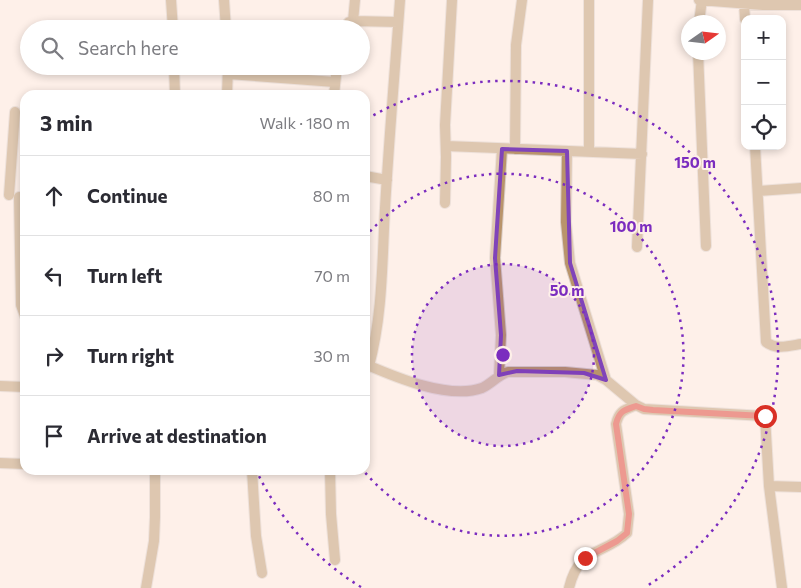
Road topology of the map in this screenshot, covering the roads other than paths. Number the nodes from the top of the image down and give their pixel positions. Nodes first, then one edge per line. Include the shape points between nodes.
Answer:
1 (171, 0) edge
2 (224, 0) edge
3 (355, 0) edge
4 (400, 0) edge
5 (452, 0) edge
6 (522, 0) edge
7 (589, 0) edge
8 (648, 0) edge
9 (701, 0) edge
10 (744, 4) junction
11 (801, 6) edge
12 (700, 15) edge
13 (745, 15) edge
14 (172, 20) edge
15 (225, 20) edge
16 (353, 20) edge
17 (370, 21) edge
18 (398, 22) junction
19 (698, 60) edge
20 (174, 75) edge
21 (228, 75) edge
22 (273, 75) edge
23 (336, 75) edge
24 (335, 82) junction
25 (175, 90) edge
26 (228, 90) edge
27 (334, 90) edge
28 (15, 112) dead end
29 (446, 146) junction
30 (502, 149) junction
31 (515, 149) junction
32 (755, 150) edge
33 (567, 151) junction
34 (588, 152) junction
35 (642, 154) junction
36 (370, 177) edge
37 (387, 180) junction
38 (801, 188) edge
39 (758, 191) junction
40 (13, 196) edge
41 (445, 203) dead end
42 (706, 246) dead end
43 (637, 247) dead end
44 (20, 291) edge
45 (801, 344) edge
46 (370, 354) edge
47 (370, 366) edge
48 (499, 375) junction
49 (606, 380) junction
50 (0, 386) edge
51 (20, 387) edge
52 (636, 406) junction
53 (0, 463) edge
54 (20, 464) edge
55 (155, 475) edge
56 (252, 475) edge
57 (330, 475) edge
58 (769, 486) junction
59 (801, 487) edge
60 (335, 560) dead end
61 (262, 573) dead end
62 (146, 588) edge
63 (569, 588) edge
64 (782, 588) edge

1 - 14 street
2 - 15 street
3 - 16 street
4 - 18 street
5 - 29 street
6 - 31 street via 516,45
7 - 34 street
8 - 35 street
9 - 10 street
9 - 12 street
10 - 11 street
10 - 13 street
17 - 18 street
18 - 37 street
19 - 42 street
20 - 25 street
21 - 26 street
22 - 24 street
23 - 24 street
24 - 27 street
28 - 40 street
29 - 30 street
29 - 41 street
30 - 31 street
30 - 48 street via 495,258 501,335
31 - 33 street
32 - 39 street
33 - 34 street
33 - 49 street via 566,238 570,263
34 - 35 street
35 - 43 street
36 - 37 street
37 - 46 street via 378,324
38 - 39 street
39 - 45 street via 766,342 772,347
40 - 44 street
47 - 48 street via 408,382 451,390 483,387
48 - 49 street via 517,371 584,373
49 - 52 street
50 - 51 street
52 - 58 street via 653,410 765,416
52 - 63 street via 618,416 616,424 629,514 627,533 585,558
53 - 54 street
55 - 62 street via 154,533
56 - 61 street
57 - 60 street
58 - 59 street
58 - 64 street

